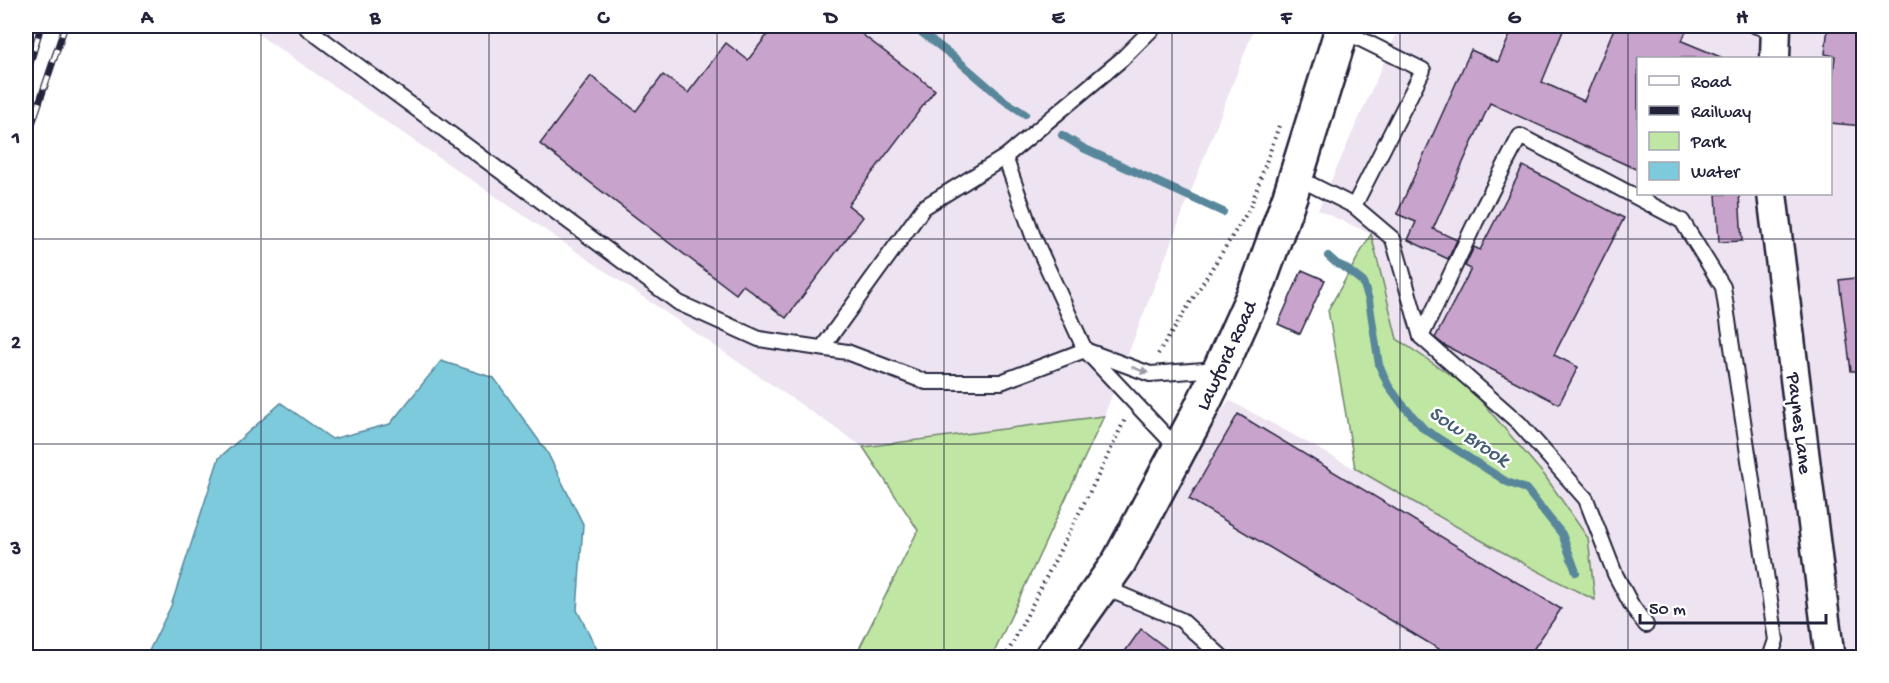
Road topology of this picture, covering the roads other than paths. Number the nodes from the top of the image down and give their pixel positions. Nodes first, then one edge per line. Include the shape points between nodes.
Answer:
1 (1155, 26) edge
2 (307, 28) dead end
3 (1343, 28) edge
4 (1005, 157) junction
5 (1296, 177) junction
6 (1772, 195) edge
7 (1354, 206) junction
8 (1420, 338) junction
9 (822, 348) junction
10 (1085, 350) junction
11 (1220, 369) junction
12 (1179, 450) junction
13 (1103, 587) junction
14 (1646, 626) dead end
15 (1829, 655) edge
16 (1051, 657) edge
17 (1223, 657) edge
18 (1770, 657) edge

1 - 4 lane via 1122,59
2 - 9 lane via 679,303 759,339
3 - 5 main road, Lawford Road
3 - 7 lane via 1423,70
4 - 9 lane via 924,207
4 - 10 lane via 1033,236
5 - 7 lane
5 - 11 main road, Lawford Road via 1258,285
6 - 15 street, Paynes Lane
7 - 8 lane via 1393,239
8 - 14 lane via 1519,423 1586,499 1615,574
8 - 18 lane via 1520,136 1682,221 1723,287 1776,640
9 - 10 lane via 847,352 926,382 1001,382
10 -> 11 lane via 1150,374
10 - 12 lane
11 - 12 main road, Lawford Road
12 - 13 main road, Lawford Road
13 - 16 main road, Lawford Road
13 - 17 lane via 1181,620

